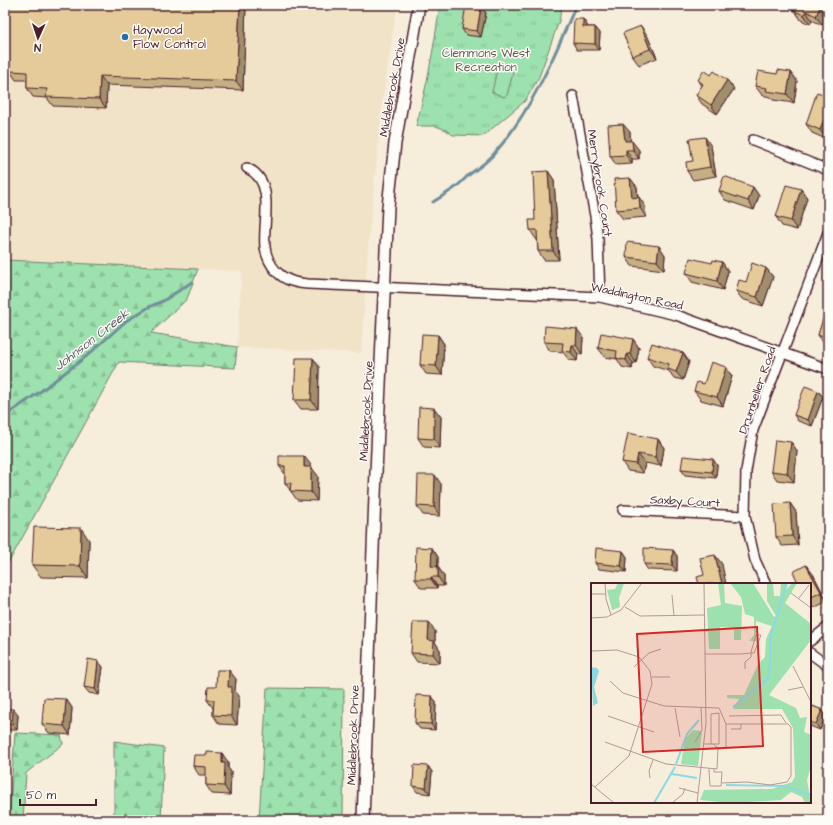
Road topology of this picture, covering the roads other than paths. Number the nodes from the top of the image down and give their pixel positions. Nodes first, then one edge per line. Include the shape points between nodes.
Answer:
1 (419, 5) edge
2 (573, 96) dead end
3 (753, 140) dead end
4 (247, 168) dead end
5 (828, 170) edge
6 (828, 233) edge
7 (385, 287) junction
8 (600, 297) junction
9 (782, 352) junction
10 (828, 369) edge
11 (623, 510) dead end
12 (745, 516) junction
13 (766, 583) edge
14 (828, 627) edge
15 (811, 640) edge
16 (811, 654) edge
17 (828, 666) edge
18 (363, 820) edge

1 - 7 street, Middlebrook Drive via 390,180
2 - 8 street, Merrybrook Court via 595,216
3 - 5 street
4 - 7 street, Waddington Road via 256,173 266,194 265,250 271,264 280,274 292,282 299,283
6 - 9 street, Drumheller Road
7 - 8 street, Waddington Road
7 - 18 street, Middlebrook Drive
8 - 9 street, Waddington Road via 676,315
9 - 10 street, Waddington Road
9 - 12 street, Drumheller Road via 753,430 746,471
11 - 12 street, Saxby Court
12 - 13 street, Drumheller Road via 755,560
14 - 15 street
16 - 17 street

